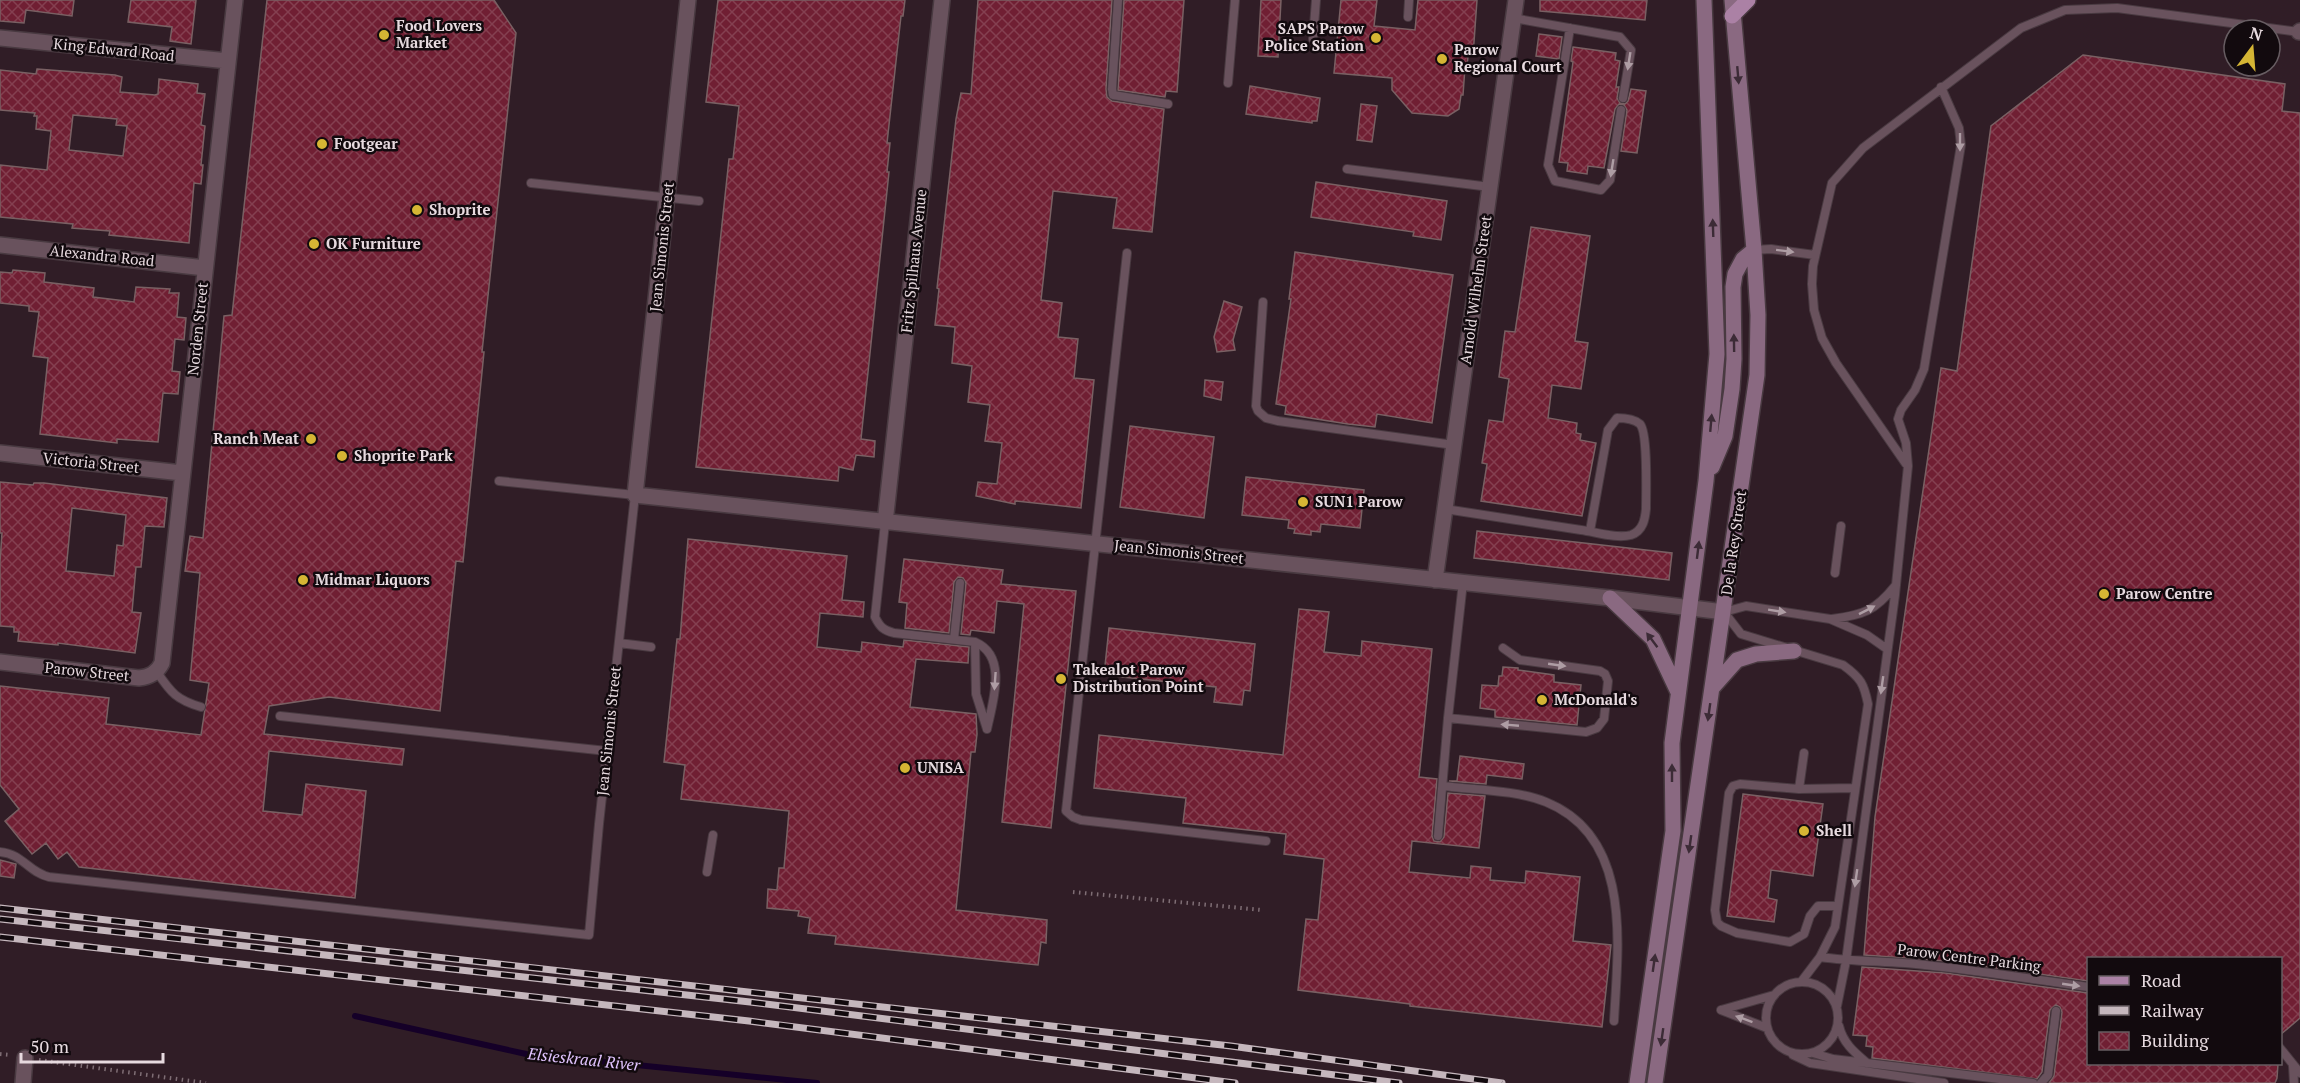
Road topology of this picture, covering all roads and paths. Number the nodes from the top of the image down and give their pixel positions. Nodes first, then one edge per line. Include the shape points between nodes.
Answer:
1 (235, 0) edge
2 (688, 0) edge
3 (942, 0) edge
4 (1118, 0) edge
5 (1235, 0) edge
6 (1316, 0) edge
7 (1409, 0) edge
8 (1516, 0) edge
9 (1704, 0) edge
10 (1732, 0) edge
11 (1748, 0) edge
12 (1732, 16) junction
13 (1408, 17) dead end
14 (1513, 18) junction
15 (1570, 28) junction
16 (2300, 31) edge
17 (0, 38) edge
18 (1313, 39) dead end
19 (228, 61) junction
20 (1228, 83) dead end
21 (1941, 87) junction
22 (1623, 98) dead end
23 (1168, 104) dead end
24 (1621, 110) dead end
25 (1347, 169) dead end
26 (531, 183) dead end
27 (1490, 187) junction
28 (667, 197) junction
29 (699, 201) dead end
30 (0, 246) edge
31 (1754, 250) junction
32 (1127, 252) dead end
33 (1815, 255) junction
34 (205, 267) junction
35 (1263, 302) dead end
36 (1454, 446) junction
37 (0, 453) edge
38 (1908, 466) junction
39 (182, 473) junction
40 (499, 481) dead end
41 (1706, 481) junction
42 (635, 495) junction
43 (1445, 508) junction
44 (885, 523) junction
45 (1841, 526) dead end
46 (1590, 531) junction
47 (1096, 544) junction
48 (1835, 573) dead end
49 (1435, 580) junction
50 (1463, 582) junction
51 (960, 583) dead end
52 (1895, 585) junction
53 (1610, 598) junction
54 (1690, 608) junction
55 (1724, 612) junction
56 (1830, 619) junction
57 (954, 639) junction
58 (975, 642) junction
59 (619, 643) junction
60 (651, 647) dead end
61 (1503, 648) dead end
62 (1887, 649) junction
63 (1794, 651) junction
64 (0, 663) edge
65 (156, 672) junction
66 (1713, 687) junction
67 (1677, 692) junction
68 (201, 707) dead end
69 (280, 716) dead end
70 (1448, 718) junction
71 (607, 751) junction
72 (1804, 753) dead end
73 (1443, 786) junction
74 (1854, 788) junction
75 (1799, 789) junction
76 (713, 835) dead end
77 (1438, 836) dead end
78 (1266, 841) dead end
79 (0, 852) edge
80 (707, 872) dead end
81 (1073, 892) dead end
82 (1838, 906) junction
83 (1262, 910) dead end
84 (1820, 957) junction
85 (1846, 961) junction
86 (1801, 982) junction
87 (2087, 987) edge
88 (1774, 995) junction
89 (1837, 1006) junction
90 (2056, 1011) dead end
91 (1614, 1021) dead end
92 (1839, 1023) junction
93 (1767, 1028) junction
94 (2282, 1050) edge
95 (1787, 1052) junction
96 (1813, 1053) junction
97 (0, 1054) edge
98 (25, 1058) junction
99 (1868, 1064) junction
100 (2293, 1064) junction
101 (2300, 1073) edge
102 (22, 1083) edge
103 (206, 1083) edge
104 (1637, 1083) edge
105 (1655, 1083) edge
106 (1944, 1083) edge
107 (2032, 1083) edge
108 (2041, 1083) edge
109 (2294, 1083) edge

1 - 19 street, Norden Street
2 - 28 street, Jean Simonis Street
3 - 44 street, Fritz Spilhaus Avenue
4 - 23 lane via 1113,95
5 - 20 lane
6 - 18 lane
7 - 13 lane
8 - 14 street, Arnold Wilhelm Street
41 -> 9 main road via 1717,354
10 - 12 main road, De la Rey Street
11 - 12 main road
12 -> 31 main road, De la Rey Street
14 - 15 lane
14 - 27 street, Arnold Wilhelm Street
15 -> 22 lane via 1620,37 1631,50
24 -> 15 lane via 1610,180 1601,190 1555,181 1548,165
16 - 21 lane via 2117,8 2065,10 2020,27
17 - 19 street, King Edward Road
19 - 34 street, Norden Street
21 - 33 lane via 1863,148 1832,183
21 -> 38 lane via 1961,139 1924,369 1898,419
25 - 27 lane
26 - 28 lane
27 - 36 street, Arnold Wilhelm Street
28 - 29 lane
28 - 42 street, Jean Simonis Street
30 - 34 street, Alexandra Road
31 -> 33 lane
41 -> 31 main road via 1725,436 1732,389 1735,274 1743,259
31 - 55 main road, De la Rey Street via 1757,375
32 - 47 lane
33 - 38 lane via 1814,310 1822,338
34 - 39 street, Norden Street
35 - 36 lane via 1256,406 1261,414 1278,421
36 - 43 street, Arnold Wilhelm Street
37 - 39 street, Victoria Street
38 - 52 lane
39 - 65 street, Norden Street via 163,657
40 - 42 lane
54 -> 41 main road
42 - 44 street, Jean Simonis Street
42 - 59 lane, Jean Simonis Street
43 - 46 lane
43 - 49 street, Arnold Wilhelm Street
44 - 47 street, Jean Simonis Street
44 - 57 lane via 875,617 879,626 894,633
45 - 48 lane
46 - 46 lane via 1624,536 1635,533 1645,520 1644,436 1635,421 1617,418 1608,429
47 - 49 street, Jean Simonis Street
47 - 78 lane via 1066,812 1081,820
49 - 50 street, Jean Simonis Street
50 - 53 street, Jean Simonis Street
50 - 70 lane
51 - 57 lane
56 -> 52 lane via 1866,613
52 - 62 lane
53 - 54 street, Jean Simonis Street
67 -> 53 main road via 1653,639
54 - 55 street, Jean Simonis Street
54 - 67 main road
55 -> 56 lane via 1746,606
55 - 63 lane via 1741,634
55 - 66 main road, De la Rey Street
56 - 62 lane via 1867,635
57 - 58 lane
58 -> 58 lane via 989,651 994,661 987,729 976,694
59 - 60 lane
59 - 71 lane, Jean Simonis Street
61 -> 70 lane via 1520,660 1603,672 1608,681 1603,723 1586,732
62 -> 85 lane
63 - 66 main road via 1737,660
63 - 74 lane via 1843,665 1864,685 1868,704
64 - 65 street, Parow Street via 139,678
65 - 68 lane via 177,698
66 -> 105 main road, De la Rey Street
104 -> 67 main road via 1673,831 1672,743
69 - 71 lane
70 - 73 lane
71 - 79 lane, Jean Simonis Street via 589,935 49,877 34,871 16,855
72 - 75 lane
73 - 77 lane
73 - 91 lane via 1547,802 1589,833 1607,864 1615,895 1618,932
74 - 75 lane
74 - 82 lane
75 - 82 lane via 1740,784 1730,789 1715,916 1721,926 1737,933 1790,942 1804,934 1818,906
76 - 80 lane
81 - 83 path
82 - 84 lane via 1835,927
84 - 85 lane, Parow Centre Parking
84 - 86 lane
85 -> 87 lane, Parow Centre Parking via 1924,965
85 - 89 lane
86 - 88 lane via 1789,984
86 - 89 lane via 1821,987
88 - 93 lane via 1768,1006
93 -> 88 lane via 1721,1010
89 - 92 lane
90 - 108 lane via 2048,1075
92 - 96 lane via 1826,1046
92 - 99 lane via 1846,1043
93 - 95 lane via 1776,1045
94 - 100 lane
95 - 96 lane
95 - 106 lane via 1810,1063
96 - 99 lane
97 - 98 path
98 - 102 street
98 - 103 path
99 - 107 lane
100 - 101 lane
100 - 109 lane

